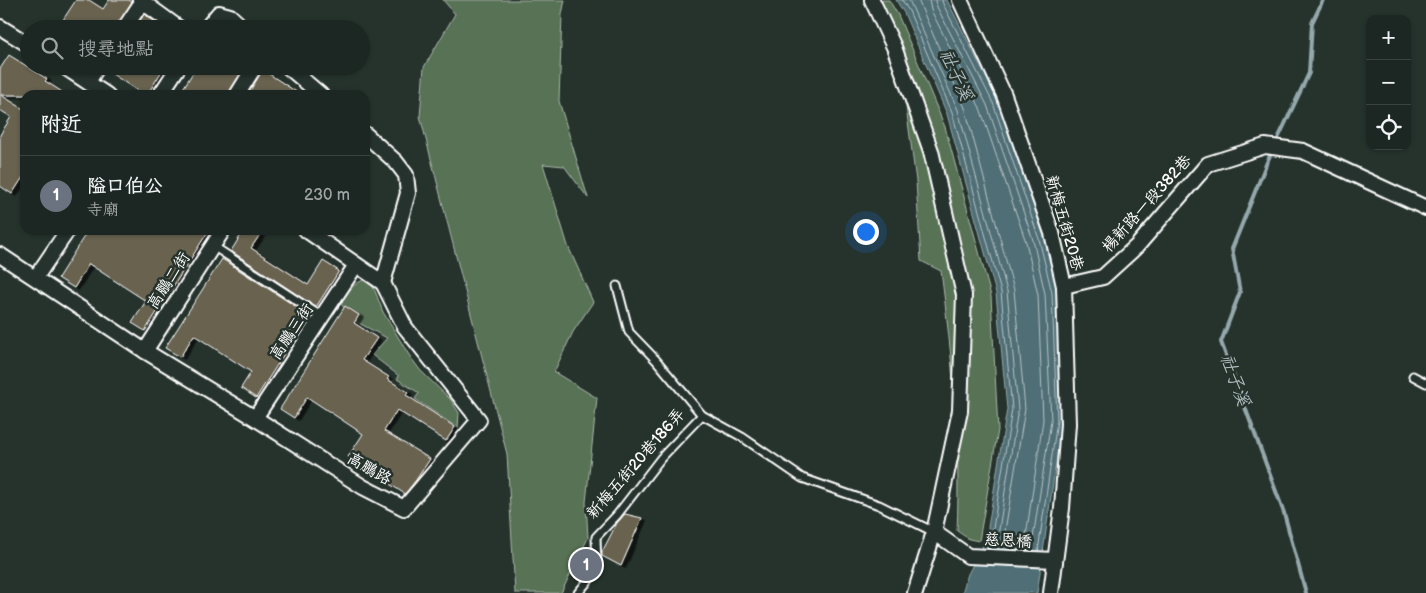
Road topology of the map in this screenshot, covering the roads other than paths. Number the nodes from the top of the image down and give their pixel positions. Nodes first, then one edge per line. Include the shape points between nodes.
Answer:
1 (872, 0) edge
2 (960, 0) edge
3 (141, 1) edge
4 (129, 20) edge
5 (167, 20) edge
6 (213, 20) edge
7 (234, 20) edge
8 (0, 27) edge
9 (20, 39) edge
10 (77, 75) edge
11 (92, 75) edge
12 (173, 75) edge
13 (249, 75) edge
14 (296, 75) edge
15 (88, 82) junction
16 (100, 90) edge
17 (163, 90) edge
18 (240, 90) edge
19 (312, 90) edge
20 (370, 139) edge
21 (1426, 208) edge
22 (65, 235) edge
23 (220, 235) edge
24 (313, 235) edge
25 (213, 246) junction
26 (0, 255) edge
27 (356, 265) junction
28 (36, 278) junction
29 (383, 283) junction
30 (617, 286) dead end
31 (1064, 286) junction
32 (323, 317) junction
33 (145, 351) junction
34 (1413, 376) dead end
35 (1426, 383) edge
36 (702, 415) junction
37 (255, 418) junction
38 (934, 532) junction
39 (968, 556) joint
40 (1051, 560) junction
41 (578, 593) edge
42 (915, 593) edge
43 (1051, 593) edge

1 - 38 street via 894,47 931,150 964,295 960,411
2 - 31 street, 新梅五街20巷 via 1004,95 1052,233
3 - 4 street
3 - 5 street
6 - 7 street via 218,13
8 - 9 street
10 - 15 street
11 - 15 street
12 - 17 street
13 - 18 street
14 - 19 street
15 - 16 street
20 - 29 street via 406,175 408,193
21 - 31 street, 楊新路一段382巷 via 1303,152 1265,146 1208,164 1137,246 1103,277
22 - 28 street
23 - 25 street, 高鵬二街
24 - 27 street, 高鵬路
25 - 32 lane
25 - 33 street, 高鵬二街
26 - 28 street, 高鵬路
27 - 29 street, 高鵬路
27 - 32 street, 高鵬三街
28 - 33 street, 高鵬路
29 - 37 street, 高鵬路 via 405,327 479,420 404,508 363,487
30 - 36 lane via 629,332
31 - 40 street, 新梅五街20巷 via 1068,424 1062,508
32 - 37 street, 高鵬三街
33 - 37 street, 高鵬路
34 - 35 lane
36 - 38 lane, 新梅五街20巷186弄 via 742,437 802,478 879,506
36 - 41 lane, 新梅五街20巷186弄 via 661,458 596,537 597,570
38 - 39 street, 新梅五街20巷186弄
38 - 42 street
39 - 40 street, 慈恩橋
40 - 43 street, 新梅五街20巷

